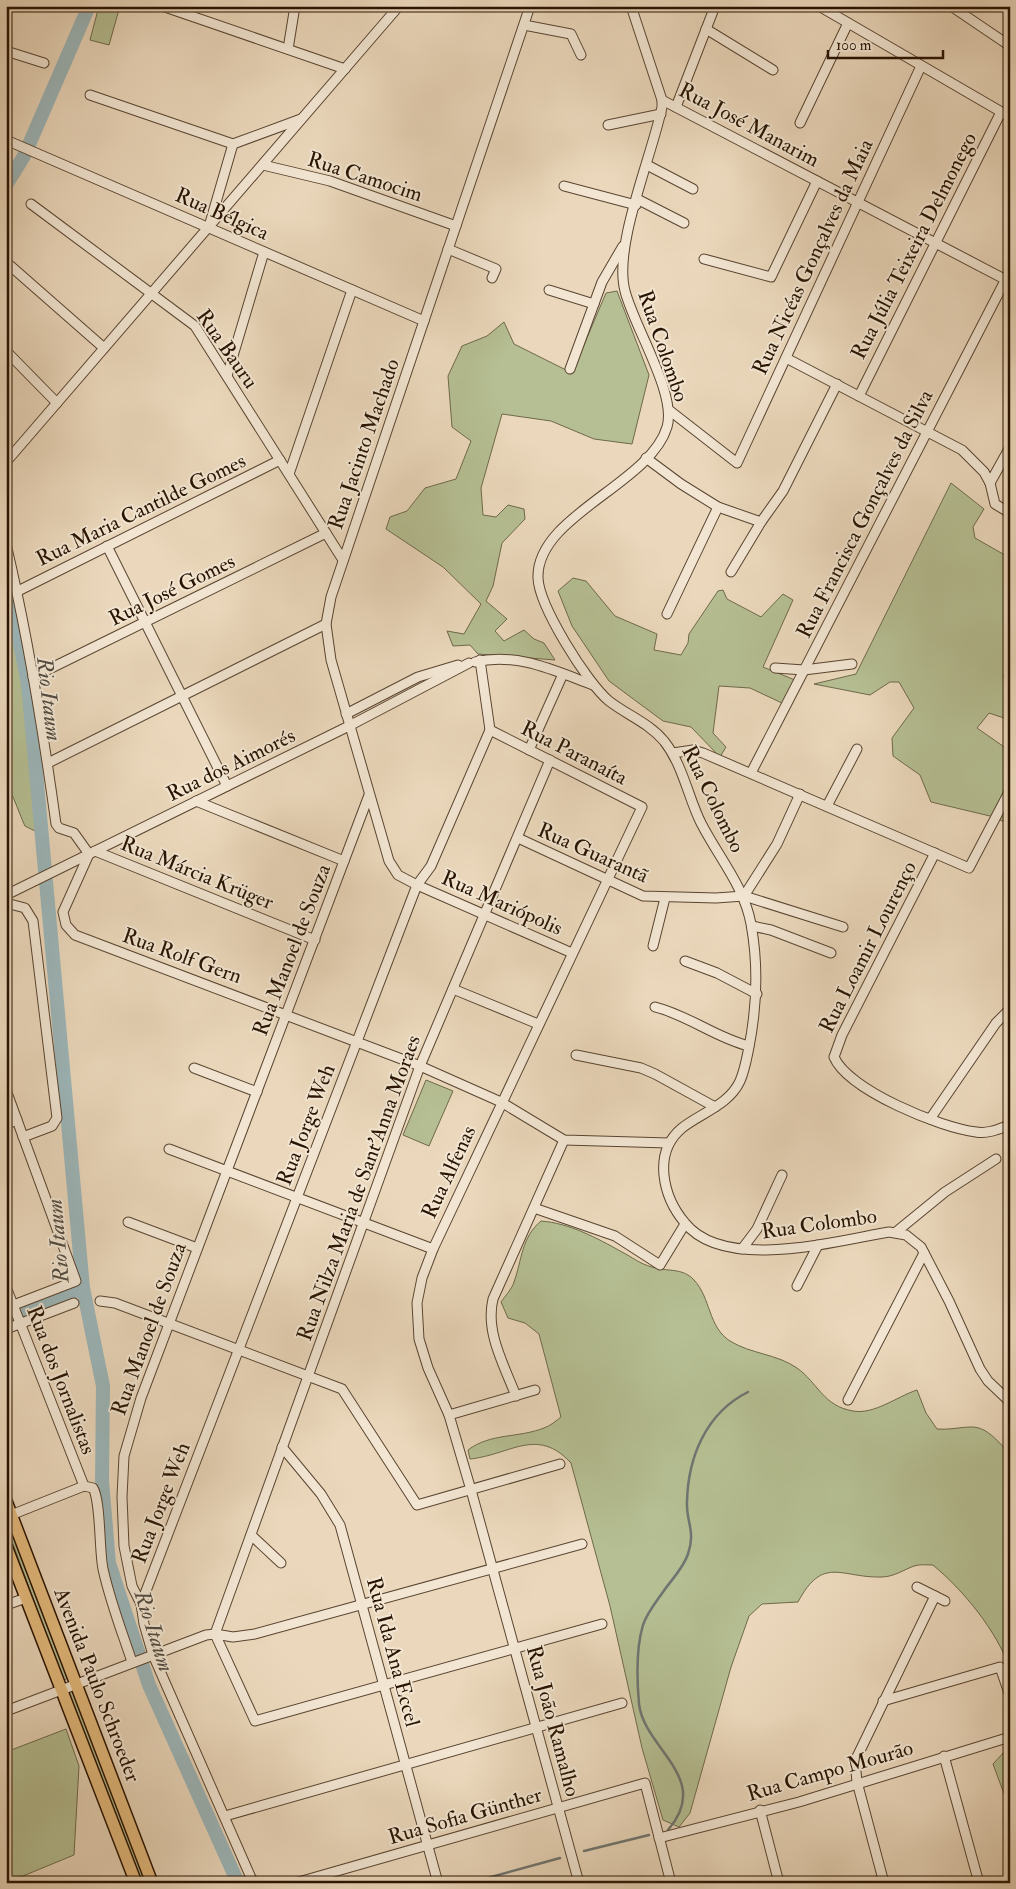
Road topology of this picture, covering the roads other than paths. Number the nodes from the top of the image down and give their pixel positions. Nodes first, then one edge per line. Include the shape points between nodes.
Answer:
1 (162, 6) edge
2 (295, 6) edge
3 (399, 6) edge
4 (530, 6) edge
5 (631, 6) edge
6 (715, 6) edge
7 (819, 6) edge
8 (950, 6) edge
9 (848, 23) junction
10 (524, 24) junction
11 (706, 29) junction
12 (1010, 46) edge
13 (288, 49) junction
14 (6, 51) edge
15 (581, 55) dead end
16 (44, 63) dead end
17 (921, 66) junction
18 (345, 69) junction
19 (773, 70) dead end
20 (90, 95) dead end
21 (662, 100) junction
22 (676, 107) junction
23 (1001, 112) junction
24 (661, 114) junction
25 (1010, 117) edge
26 (302, 119) junction
27 (800, 123) dead end
28 (608, 125) dead end
29 (6, 140) edge
30 (233, 144) junction
31 (263, 165) junction
32 (647, 165) junction
33 (817, 181) junction
34 (564, 186) dead end
35 (692, 189) dead end
36 (636, 202) junction
37 (858, 202) junction
38 (31, 204) dead end
39 (684, 223) dead end
40 (456, 226) junction
41 (208, 228) junction
42 (626, 242) junction
43 (936, 243) junction
44 (448, 249) junction
45 (264, 252) junction
46 (704, 259) dead end
47 (6, 262) edge
48 (1010, 271) edge
49 (492, 278) dead end
50 (1007, 281) edge
51 (352, 290) junction
52 (549, 290) dead end
53 (152, 293) junction
54 (594, 304) junction
55 (424, 321) junction
56 (104, 348) junction
57 (6, 351) edge
58 (786, 358) junction
59 (570, 369) dead end
60 (227, 376) junction
61 (836, 384) junction
62 (859, 396) junction
63 (57, 403) junction
64 (669, 410) junction
65 (927, 431) junction
66 (1010, 446) edge
67 (646, 458) junction
68 (280, 460) junction
69 (6, 462) edge
70 (289, 474) junction
71 (990, 482) junction
72 (718, 506) junction
73 (1010, 513) edge
74 (761, 522) junction
75 (326, 533) junction
76 (6, 544) edge
77 (107, 546) junction
78 (343, 560) junction
79 (731, 572) dead end
80 (18, 591) junction
81 (667, 614) dead end
82 (145, 622) junction
83 (326, 624) junction
84 (480, 660) junction
85 (469, 663) junction
86 (852, 664) dead end
87 (775, 668) dead end
88 (804, 670) junction
89 (563, 674) junction
90 (33, 678) junction
91 (593, 685) junction
92 (182, 696) junction
93 (346, 714) junction
94 (349, 726) junction
95 (490, 730) junction
96 (857, 749) dead end
97 (529, 750) junction
98 (673, 753) junction
99 (550, 760) junction
100 (48, 763) junction
101 (751, 773) junction
102 (227, 786) junction
103 (1010, 790) edge
104 (800, 794) junction
105 (369, 796) junction
106 (196, 801) junction
107 (827, 806) junction
108 (642, 807) joint
109 (518, 838) junction
110 (92, 852) junction
111 (935, 853) junction
112 (344, 861) junction
113 (607, 880) junction
114 (417, 885) junction
115 (6, 894) edge
116 (744, 896) junction
117 (665, 898) junction
118 (6, 903) edge
119 (485, 914) junction
120 (752, 926) junction
121 (842, 927) dead end
122 (314, 940) junction
123 (653, 946) dead end
124 (572, 953) junction
125 (830, 953) dead end
126 (685, 961) dead end
127 (453, 989) junction
128 (757, 994) junction
129 (655, 1007) dead end
130 (1010, 1009) edge
131 (286, 1014) junction
132 (538, 1024) junction
133 (357, 1041) junction
134 (749, 1046) junction
135 (576, 1055) dead end
136 (420, 1066) junction
137 (194, 1068) dead end
138 (6, 1090) edge
139 (257, 1092) junction
140 (501, 1102) junction
141 (715, 1107) junction
142 (930, 1119) junction
143 (17, 1120) junction
144 (6, 1124) edge
145 (1010, 1125) edge
146 (24, 1137) junction
147 (564, 1140) junction
148 (669, 1143) junction
149 (169, 1149) dead end
150 (996, 1159) dead end
151 (227, 1171) junction
152 (782, 1175) dead end
153 (297, 1198) junction
154 (534, 1208) junction
155 (128, 1222) dead end
156 (364, 1223) junction
157 (685, 1224) junction
158 (896, 1232) junction
159 (818, 1244) junction
160 (197, 1248) junction
161 (433, 1249) junction
162 (742, 1249) junction
163 (924, 1253) junction
164 (797, 1286) dead end
165 (6, 1287) edge
166 (100, 1301) dead end
167 (74, 1303) dead end
168 (10, 1306) edge
169 (21, 1324) junction
170 (169, 1324) junction
171 (6, 1329) edge
172 (238, 1350) junction
173 (308, 1376) junction
174 (535, 1390) dead end
175 (516, 1396) junction
176 (848, 1400) dead end
177 (1010, 1402) edge
178 (449, 1415) junction
179 (282, 1447) junction
180 (560, 1464) dead end
181 (84, 1486) junction
182 (471, 1490) junction
183 (6, 1501) edge
184 (9, 1516) edge
185 (251, 1535) junction
186 (582, 1544) dead end
187 (6, 1546) edge
188 (281, 1562) dead end
189 (493, 1569) junction
190 (917, 1587) dead end
191 (935, 1596) junction
192 (26, 1598) junction
193 (945, 1601) dead end
194 (141, 1604) junction
195 (362, 1605) junction
196 (6, 1606) edge
197 (602, 1624) dead end
198 (215, 1634) junction
199 (515, 1648) junction
200 (142, 1659) junction
201 (76, 1684) junction
202 (384, 1685) junction
203 (61, 1690) junction
204 (1010, 1696) edge
205 (883, 1701) junction
206 (622, 1703) dead end
207 (6, 1711) edge
208 (537, 1728) junction
209 (1010, 1737) edge
210 (944, 1756) junction
211 (406, 1765) junction
212 (857, 1782) junction
213 (559, 1808) junction
214 (760, 1810) junction
215 (225, 1816) junction
216 (659, 1838) junction
217 (428, 1845) junction
218 (252, 1880) dead end
219 (136, 1883) edge
220 (152, 1883) edge
221 (296, 1883) edge
222 (438, 1883) edge
223 (579, 1883) edge
224 (671, 1883) edge
225 (779, 1883) edge
226 (884, 1883) edge
227 (979, 1883) edge

1 - 13 street
2 - 13 street
3 - 18 street
4 - 10 street, Rua Jacinto Machado
5 - 21 street, Rua Colombo
6 - 11 street
7 - 9 street
8 - 12 street
9 - 17 street
9 - 27 street
10 - 15 street via 571,34
10 - 40 street, Rua Jacinto Machado
11 - 19 street
11 - 22 street
13 - 18 street
14 - 16 street
17 - 23 street
17 - 37 street, Rua Nicéas Gonçalves da Maia
18 - 26 street
20 - 30 street
21 - 22 street, Rua José Manarim
21 - 24 street, Rua Colombo
22 - 33 street, Rua José Manarim
23 - 25 street
23 - 43 street, Rua Júlia Teixeira Delmonego
24 - 28 street
24 - 32 street, Rua Colombo
26 - 30 street
26 - 31 street
29 - 41 street, Rua Bélgica
30 - 41 street
31 - 40 street, Rua Camocim via 330,181
31 - 41 street
32 - 35 street
32 - 36 street, Rua Colombo
33 - 37 street, Rua José Manarim
33 - 46 street via 771,277
34 - 36 street
36 - 39 street
36 - 42 street, Rua Colombo
37 - 43 street, Rua José Manarim
37 - 58 street, Rua Nicéas Gonçalves da Maia
38 - 53 street, Rua Bauru
40 - 44 street, Rua Jacinto Machado
41 - 45 street, Rua Bélgica
41 - 53 street
42 - 54 street via 608,269
42 - 64 street, Rua Colombo via 621,272 625,293
43 - 50 street, Rua José Manarim
43 - 62 street, Rua Júlia Teixeira Delmonego
44 - 49 street via 496,269
44 - 55 street, Rua Jacinto Machado
45 - 51 street, Rua Bélgica
45 - 60 street
47 - 56 street
48 - 50 street, Rua Francisca Gonçalves da Silva
50 - 65 street, Rua Francisca Gonçalves da Silva
51 - 55 street, Rua Bélgica
51 - 70 street
52 - 54 street
53 - 56 street
53 - 60 street, Rua Bauru via 191,321
54 - 59 street
55 - 78 street, Rua Jacinto Machado
56 - 63 street
57 - 63 street
58 - 61 street
58 - 64 street, Rua Nicéas Gonçalves da Maia via 737,463
60 - 68 street, Rua Bauru
61 - 62 street
61 - 74 street via 783,491
62 - 65 street
63 - 69 street
64 - 67 street, Rua Colombo via 665,432
65 - 71 street via 974,460
65 - 88 street, Rua Francisca Gonçalves da Silva
66 - 71 street
67 - 72 street
67 - 91 street, Rua Colombo via 557,534 539,563 538,581 544,601
68 - 70 street, Rua Bauru
68 - 77 street, Rua Maria Cantilde Gomes
70 - 75 street, Rua Bauru
71 - 73 street via 995,504
72 - 74 street
72 - 81 street
74 - 79 street
75 - 78 street, Rua Bauru
75 - 82 street, Rua José Gomes
76 - 80 street
77 - 80 street, Rua Maria Cantilde Gomes
77 - 82 street
78 - 83 street, Rua Jacinto Machado
80 - 90 street
82 - 90 street, Rua José Gomes
82 - 92 street
83 - 92 street
83 - 93 street, Rua Jacinto Machado via 331,660
84 - 85 street, Rua dos Aimorés
84 - 89 street, Rua dos Aimorés via 530,662
84 - 95 street
85 - 93 street, Rua dos Aimorés via 426,674
85 - 94 street, Rua dos Aimorés
86 - 88 street
87 - 88 street
88 - 101 street, Rua Francisca Gonçalves da Silva
89 - 91 street, Rua dos Aimorés
89 - 97 street
90 - 100 street
91 - 98 street, Rua Colombo via 607,699 656,733
92 - 100 street
92 - 102 street
93 - 94 street, Rua Jacinto Machado
94 - 102 street, Rua dos Aimorés
94 - 105 street, Rua Jacinto Machado
95 - 97 street, Rua Paranaíta
95 - 114 street, Rua Jorge Weh via 430,866
96 - 107 street
97 - 99 street, Rua Paranaíta
98 - 101 street via 703,752
98 - 116 street, Rua Colombo via 703,827
99 - 108 street, Rua Paranaíta
99 - 109 street, Rua Nilza Maria de Sant'Anna Moraes
100 - 110 street via 56,824 74,833
101 - 104 street
102 - 106 street, Rua dos Aimorés
103 - 111 street via 969,868
104 - 107 street
104 - 116 street via 777,844
105 - 112 street, Rua Manoel de Souza
105 - 114 street, Rua Jacinto Machado via 389,861 398,875
106 - 110 street, Rua dos Aimorés
106 - 112 street
107 - 111 street
108 - 113 street, Rua Alfenas
109 - 113 street, Rua Guarantã
109 - 119 street, Rua Nilza Maria de Sant'Anna Moraes
110 - 115 street, Rua dos Aimorés
110 - 122 street, Rua Márcia Krüger
110 - 131 street, Rua Rolf Gern via 62,912 66,925 75,935
111 - 142 street, Rua Loamir Lourenço via 842,1035 834,1057 842,1071 862,1086
112 - 122 street, Rua Manoel de Souza
113 - 117 street, Rua Guarantã via 642,896
113 - 124 street, Rua Alfenas
114 - 119 street, Rua Mariópolis
114 - 133 street, Rua Jorge Weh
116 - 117 street, Rua Guarantã
116 - 120 street, Rua Colombo
116 - 121 street
117 - 123 street
118 - 146 street via 25,908 33,921 57,1118 52,1126
119 - 124 street, Rua Mariópolis
119 - 127 street, Rua Nilza Maria de Sant'Anna Moraes
120 - 125 street via 772,930
120 - 128 street, Rua Colombo
122 - 131 street, Rua Manoel de Souza
124 - 132 street, Rua Alfenas
126 - 128 street
127 - 132 street
127 - 136 street, Rua Nilza Maria de Sant'Anna Moraes
128 - 134 street, Rua Colombo
129 - 134 street
130 - 142 street via 996,1023
131 - 133 street, Rua Rolf Gern
131 - 139 street, Rua Manoel de Souza
132 - 140 street, Rua Alfenas
133 - 136 street, Rua Rolf Gern
133 - 153 street, Rua Jorge Weh
134 - 141 street, Rua Colombo via 744,1072 737,1087
135 - 141 street via 648,1071
136 - 140 street, Rua Rolf Gern
136 - 156 street, Rua Nilza Maria de Sant'Anna Moraes
137 - 139 street
138 - 143 street
139 - 151 street, Rua Manoel de Souza
140 - 147 street, Rua Rolf Gern
140 - 161 street, Rua Alfenas
141 - 148 street, Rua Colombo via 684,1126
142 - 145 street via 976,1132
143 - 144 street
143 - 146 street
146 - 168 street via 76,1281
147 - 148 street, Rua Rolf Gern
147 - 154 street
148 - 157 street, Rua Colombo via 663,1177
149 - 151 street
150 - 158 street via 945,1192
151 - 153 street
151 - 160 street, Rua Manoel de Souza
152 - 162 street via 757,1229
153 - 156 street
153 - 172 street, Rua Jorge Weh
154 - 157 street via 615,1236 660,1265
154 - 175 street via 490,1308 493,1334
155 - 160 street
156 - 161 street
156 - 173 street, Rua Nilza Maria de Sant'Anna Moraes
157 - 162 street, Rua Colombo via 706,1239
158 - 159 street, Rua Colombo
158 - 163 street, Rua Colombo via 911,1238
159 - 162 street, Rua Colombo via 775,1251
159 - 164 street
160 - 170 street, Rua Manoel de Souza
161 - 178 street, Rua Alfenas via 420,1284 416,1318 426,1361
163 - 176 street
163 - 177 street, Rua Colombo via 980,1369
165 - 168 street, Rua dos Jornalistas
166 - 170 street via 115,1303
167 - 169 street
168 - 169 street, Rua dos Jornalistas
169 - 171 street
169 - 181 street, Rua dos Jornalistas
170 - 172 street
170 - 194 street, Rua Manoel de Souza via 134,1418 122,1471 126,1561 132,1586
172 - 173 street
172 - 194 street, Rua Jorge Weh
173 - 179 street, Rua Nilza Maria de Sant'Anna Moraes
173 - 182 street via 342,1389 418,1506
174 - 175 street
175 - 178 street
178 - 182 street, Rua Alfenas
179 - 185 street, Rua Nilza Maria de Sant'Anna Moraes
179 - 195 street, Rua Ida Ana Eccel via 334,1512
180 - 182 street
181 - 184 street
181 - 200 street, Rua dos Jornalistas via 93,1488 96,1495 104,1571
182 - 189 street, Rua Alfenas
183 - 184 main road, Avenida Paulo Schroeder
184 - 201 main road, Avenida Paulo Schroeder
185 - 188 street
185 - 198 street, Rua Nilza Maria de Sant'Anna Moraes
186 - 189 street
187 - 192 main road, Avenida Paulo Schroeder
189 - 195 street
189 - 199 street, Rua João Ramalho
190 - 191 street
191 - 193 street
191 - 205 street
192 - 196 street
192 - 203 main road, Avenida Paulo Schroeder
194 - 200 street, Rua Manoel de Souza via 144,1624
195 - 198 street via 243,1636
195 - 202 street, Rua Ida Ana Eccel
197 - 199 street
198 - 200 street
198 - 202 street via 254,1721
199 - 202 street
199 - 208 street, Rua João Ramalho
200 - 201 street
200 - 215 street, Rua Manoel de Souza
201 - 203 street
201 - 220 main road, Avenida Paulo Schroeder
202 - 211 street, Rua Ida Ana Eccel
203 - 207 street
203 - 219 main road, Avenida Paulo Schroeder
204 - 205 street via 1000,1667
205 - 212 street via 857,1753
206 - 208 street
208 - 211 street
208 - 213 street, Rua João Ramalho
209 - 210 street, Rua Campo Mourão
210 - 212 street, Rua Campo Mourão
210 - 227 street
211 - 215 street
211 - 217 street, Rua Ida Ana Eccel
212 - 214 street, Rua Campo Mourão via 790,1804
212 - 226 street
213 - 216 street, Rua Sofia Günther via 644,1783
213 - 217 street, Rua Sofia Günther
213 - 223 street, Rua João Ramalho
214 - 216 street, Rua Campo Mourão
214 - 225 street
215 - 218 street, Rua Manoel de Souza
216 - 224 street
217 - 221 street, Rua Sofia Günther
217 - 222 street, Rua Ida Ana Eccel

